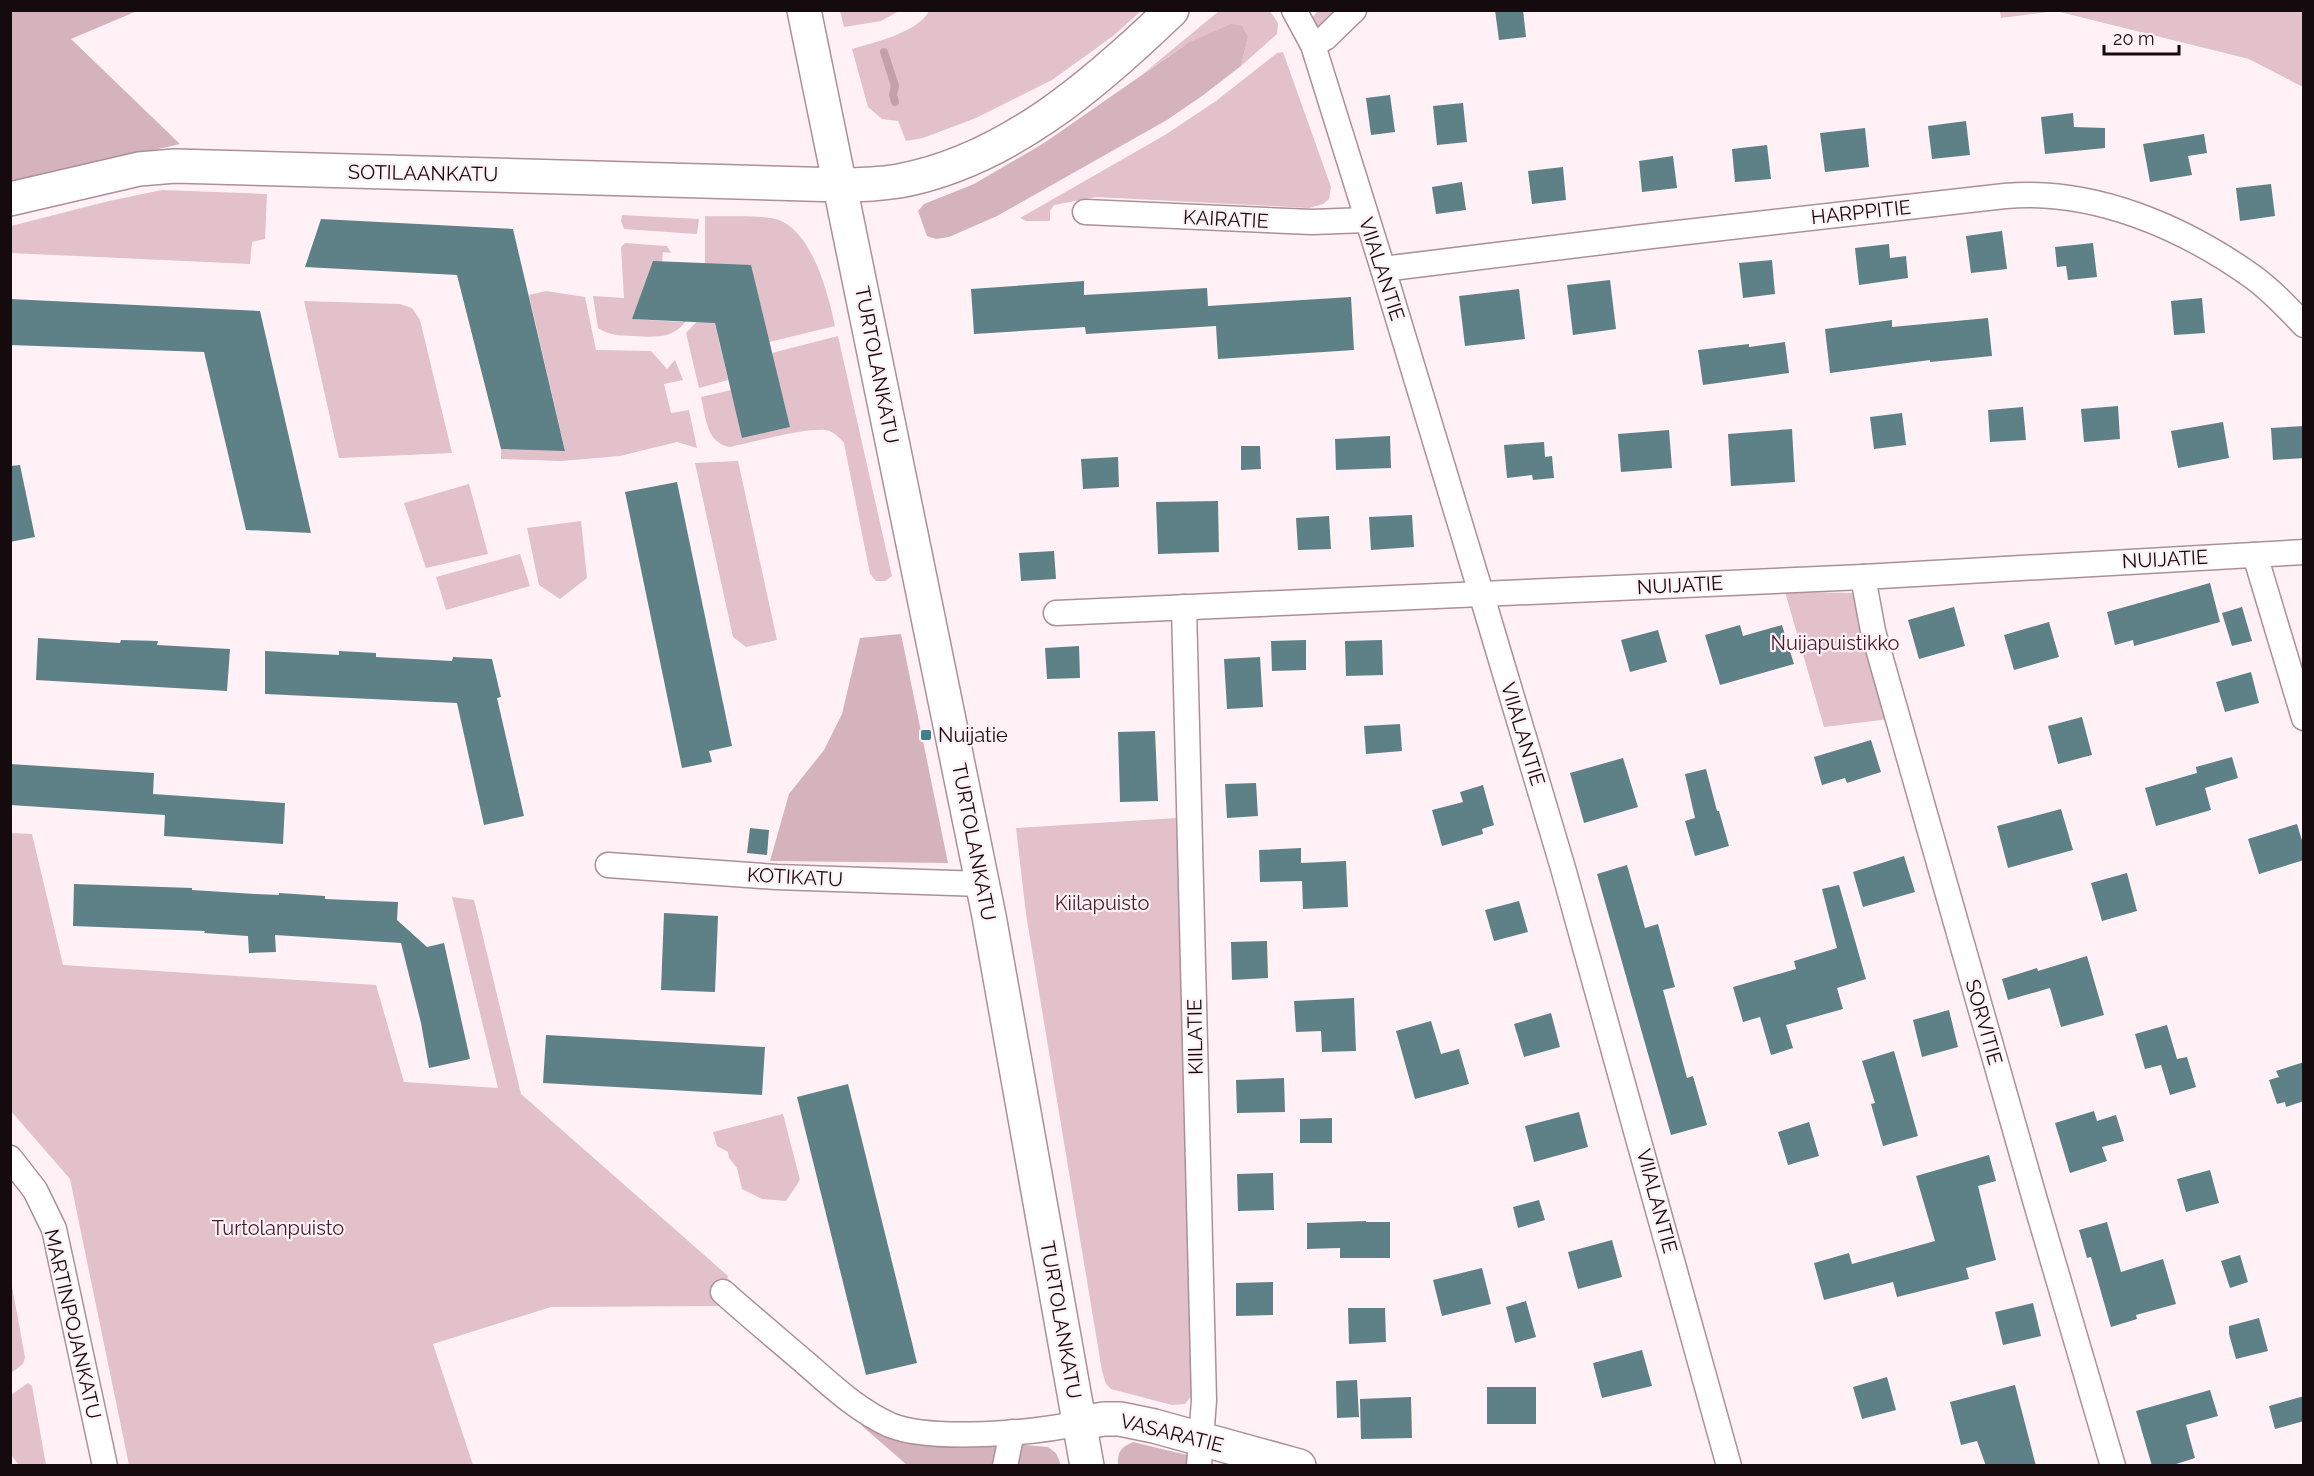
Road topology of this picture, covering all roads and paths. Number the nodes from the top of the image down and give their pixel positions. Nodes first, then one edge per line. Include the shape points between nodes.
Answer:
1 (804, 10) edge
2 (1172, 10) edge
3 (1294, 10) edge
4 (1354, 10) edge
5 (1313, 45) junction
6 (840, 185) junction
7 (10, 199) edge
8 (1085, 212) dead end
9 (1367, 220) junction
10 (1383, 269) junction
11 (2304, 325) edge
12 (2304, 552) edge
13 (2255, 555) junction
14 (1863, 576) junction
15 (1481, 593) junction
16 (1184, 607) junction
17 (1056, 613) dead end
18 (2304, 718) edge
19 (608, 865) dead end
20 (982, 884) junction
21 (10, 1158) edge
22 (723, 1292) dead end
23 (1079, 1423) junction
24 (1012, 1432) junction
25 (1199, 1452) edge
26 (105, 1466) edge
27 (1005, 1466) edge
28 (1087, 1466) edge
29 (1299, 1466) edge
30 (1729, 1466) edge
31 (2113, 1466) edge

1 - 6 main road, TURTOLANKATU
2 - 6 main road, SOTILAANKATU via 1072,98 1004,142 901,181
3 - 5 street, VIIALANTIE
4 - 5 street
5 - 9 street, VIIALANTIE
6 - 7 main road, SOTILAANKATU via 175,166 139,169
6 - 20 main road, TURTOLANKATU
8 - 9 street, KAIRATIE via 1312,222
9 - 10 street, VIIALANTIE
10 - 11 street, HARPPITIE via 2005,196 2050,195 2106,206 2193,240 2254,278
10 - 15 street, VIIALANTIE
12 - 13 street, NUIJATIE
13 - 14 street, NUIJATIE
13 - 18 street
14 - 15 street, NUIJATIE
14 - 31 street, SORVITIE via 1876,642
15 - 16 street, NUIJATIE
15 - 30 street, VIIALANTIE via 1563,868
16 - 17 street, NUIJATIE
16 - 25 street, KIILATIE via 1204,1400
19 - 20 street, KOTIKATU via 776,877
20 - 23 main road, TURTOLANKATU
21 - 26 street, MARTINPOJANKATU via 34,1190 54,1229
22 - 24 street via 832,1387 891,1425 927,1433
23 - 24 street
23 - 25 main road, VASARATIE via 1120,1419
23 - 28 main road, TURTOLANKATU
24 - 27 street
25 - 29 main road, VASARATIE

